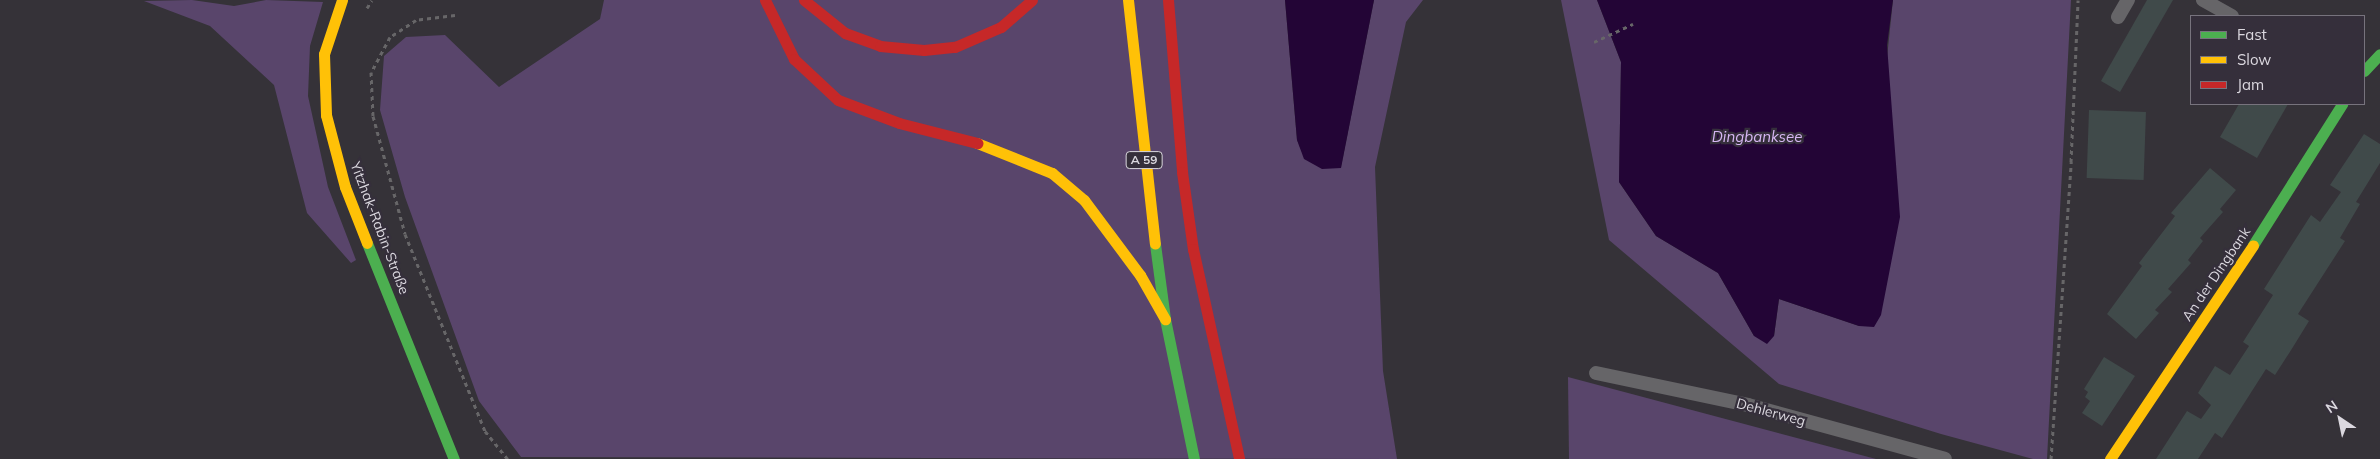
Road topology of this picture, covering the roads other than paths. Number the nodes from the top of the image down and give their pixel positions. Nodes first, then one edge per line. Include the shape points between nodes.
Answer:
1 (342, 0) edge
2 (765, 0) edge
3 (804, 0) edge
4 (1032, 0) edge
5 (1128, 0) edge
6 (1168, 0) edge
7 (2128, 0) edge
8 (2203, 0) edge
9 (2230, 15) edge
10 (2118, 17) dead end
11 (2380, 54) edge
12 (2365, 70) edge
13 (2341, 105) edge
14 (1165, 319) junction
15 (1596, 373) dead end
16 (454, 459) edge
17 (1194, 459) edge
18 (1239, 459) edge
19 (1945, 459) edge
20 (2110, 459) edge

1 - 16 main road, Yitzhak-Rabin-Straße via 324,54 326,114 345,186
2 - 14 main road via 794,59 838,100 899,123 966,139 1052,173 1084,200 1107,228 1140,275
3 - 4 main road via 845,33 880,46 924,50 955,47 1001,27
5 - 14 main road, A 59 via 1142,143
6 - 18 main road, A 59 via 1182,172 1192,240
7 - 10 lane
8 - 9 lane
11 - 12 main road
13 - 20 main road, An der Dingbank via 2281,205
14 - 17 main road, A 59
15 - 19 lane, Dehlerweg via 1748,405

